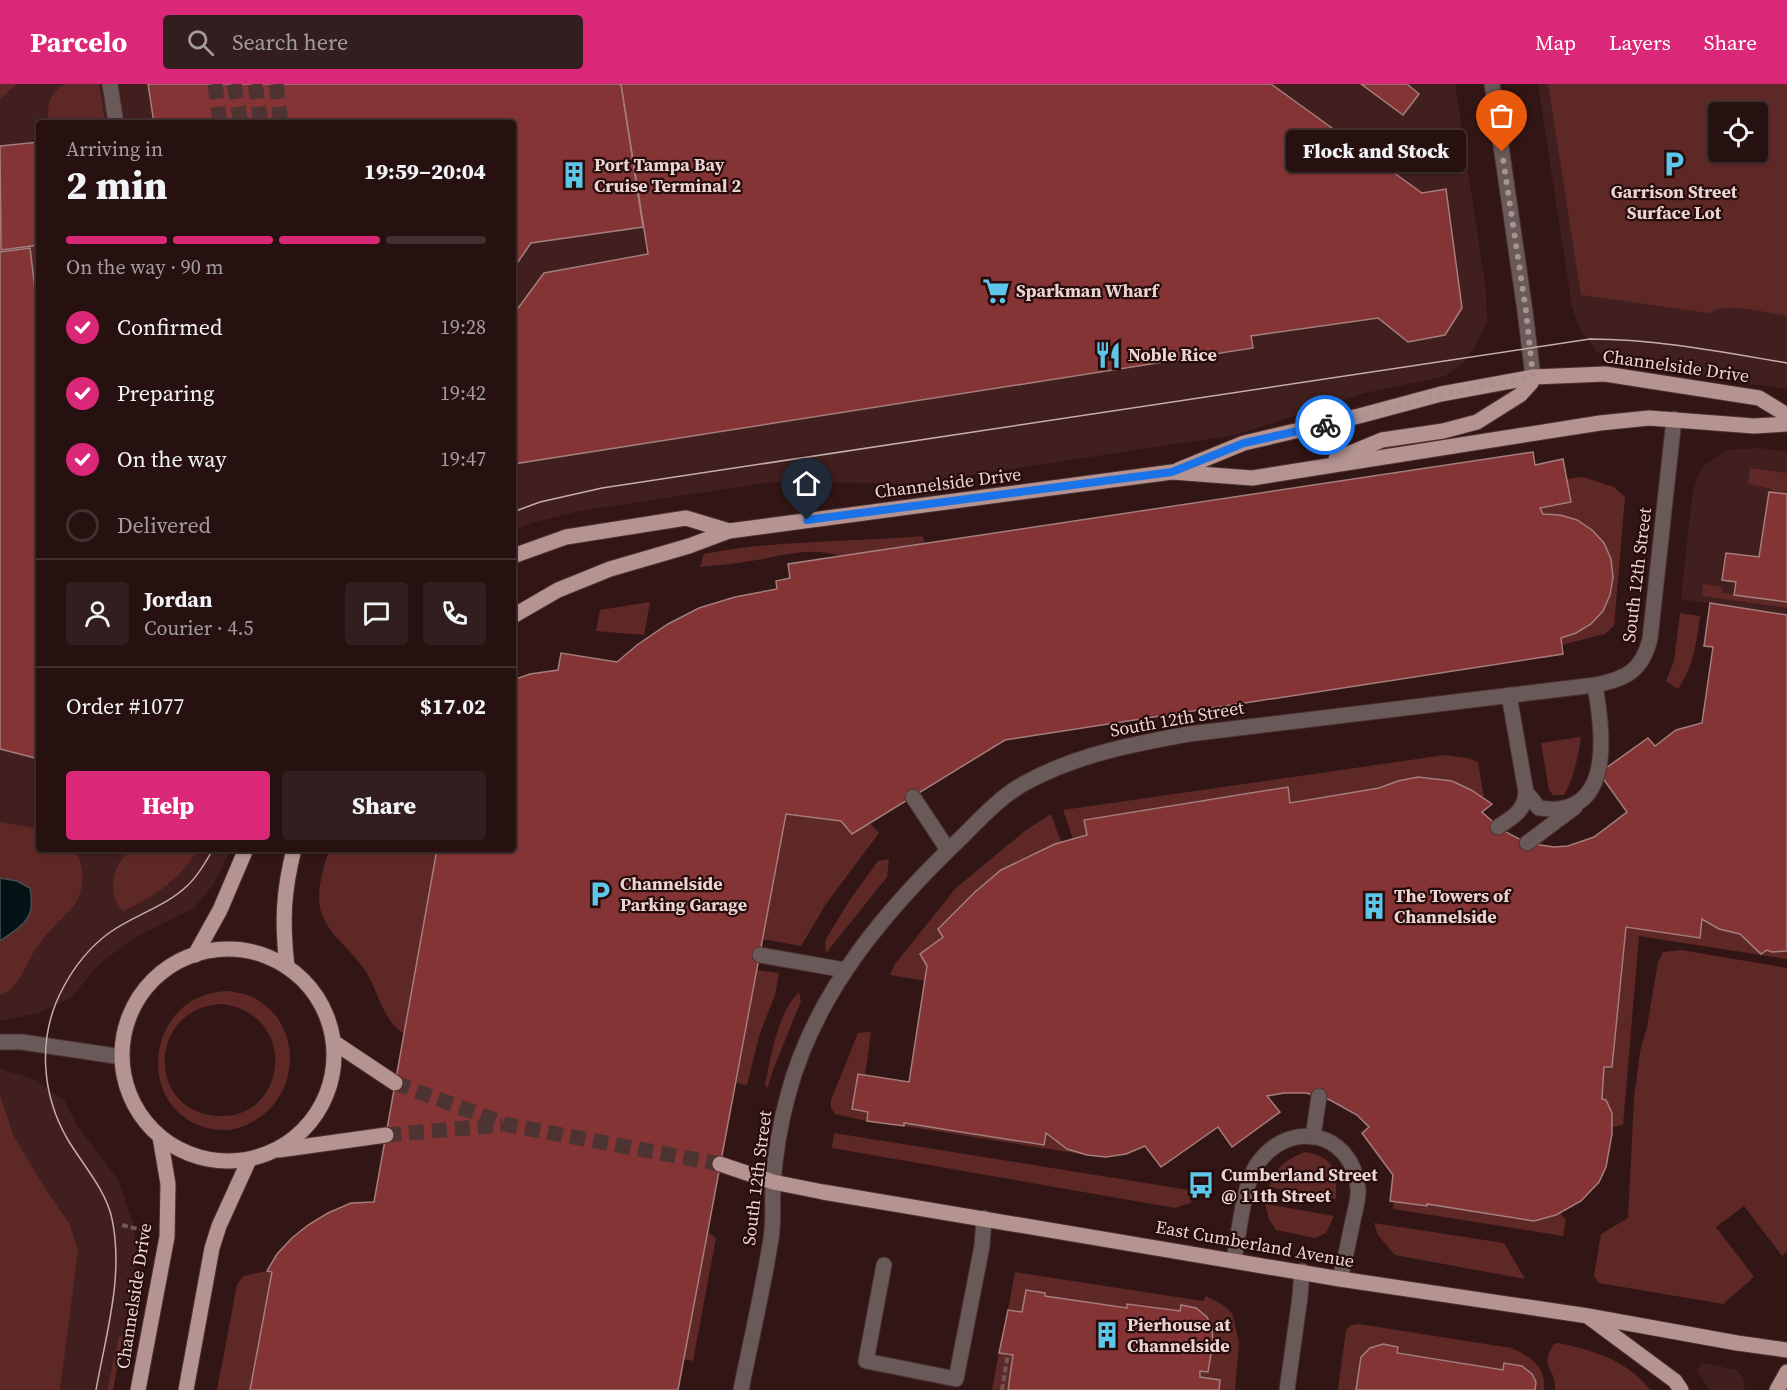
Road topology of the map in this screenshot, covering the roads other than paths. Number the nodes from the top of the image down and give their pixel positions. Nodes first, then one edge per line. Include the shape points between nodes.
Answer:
1 (110, 84) edge
2 (1492, 84) edge
3 (116, 120) edge
4 (1533, 377) junction
5 (1787, 415) edge
6 (1674, 419) junction
7 (1787, 424) edge
8 (1311, 469) junction
9 (1172, 472) junction
10 (729, 531) junction
11 (516, 555) edge
12 (516, 614) edge
13 (1595, 685) junction
14 (1509, 695) junction
15 (1526, 792) junction
16 (913, 797) dead end
17 (1581, 801) junction
18 (1498, 827) dead end
19 (1527, 843) dead end
20 (948, 850) junction
21 (245, 852) edge
22 (293, 852) edge
23 (195, 955) junction
24 (760, 955) dead end
25 (287, 967) junction
26 (845, 970) junction
27 (0, 1042) edge
28 (335, 1043) junction
29 (122, 1057) junction
30 (395, 1083) tunnel mouth
31 (1319, 1096) dead end
32 (386, 1135) tunnel mouth
33 (160, 1137) junction
34 (1313, 1137) junction
35 (276, 1150) junction
36 (249, 1160) junction
37 (720, 1164) tunnel mouth
38 (773, 1182) junction
39 (984, 1218) junction
40 (1234, 1260) junction
41 (884, 1265) dead end
42 (1302, 1271) junction
43 (1340, 1279) junction
44 (1588, 1316) junction
45 (1787, 1350) edge
46 (1787, 1372) edge
47 (138, 1390) edge
48 (186, 1390) edge
49 (741, 1390) edge
50 (1287, 1390) edge
51 (1681, 1390) edge
52 (1777, 1390) edge

1 - 3 street
2 - 4 street
4 - 5 main road, Channelside Drive via 1605,374 1759,398
4 - 8 main road via 1520,395 1477,422 1382,440
4 - 9 main road, Channelside Drive via 1440,394 1244,443
6 - 7 main road, Channelside Drive via 1754,426
6 - 8 main road, Channelside Drive via 1600,423
6 - 13 street, South 12th Street via 1647,650 1641,664 1632,671
8 - 9 main road, Channelside Drive via 1252,477
9 - 10 main road, Channelside Drive
10 - 11 main road, Channelside Drive via 686,518 576,535
10 - 12 main road, Channelside Drive via 610,569 558,590
13 - 14 street, South 12th Street
13 - 17 street via 1602,748 1594,785
14 - 15 street
14 - 20 street, South 12th Street via 1139,742 1089,756 1023,784
15 - 17 street via 1539,808 1559,809
15 - 18 street via 1525,803 1516,815
16 - 20 street
17 - 19 street
20 - 26 street, South 12th Street via 878,925
21 - 23 main road
22 - 25 main road via 282,927
23 - 25 main road via 226,949 258,953
23 - 29 main road via 171,966 150,983 134,1005 124,1030
24 - 26 street
25 - 28 main road via 310,987 327,1013
26 - 38 street, South 12th Street via 818,1016 789,1093 780,1126
27 - 29 street
28 - 30 main road
28 - 35 main road via 333,1076 322,1106 303,1131
29 - 33 main road via 126,1087 140,1114
31 - 34 street
32 - 35 main road
33 - 36 main road via 187,1154 218,1161
33 - 47 main road, Channelside Drive via 168,1184 167,1237
34 - 40 street via 1304,1135 1278,1143 1257,1164 1249,1178
34 - 43 street via 1335,1145 1352,1165 1358,1190
35 - 36 main road
36 - 48 main road via 212,1248
37 - 38 main road, East Cumberland Avenue
38 - 39 main road, East Cumberland Avenue
38 - 49 street, South 12th Street via 771,1238
39 - 40 main road, East Cumberland Avenue
39 - 41 street via 956,1379 866,1361
40 - 42 main road, East Cumberland Avenue
42 - 43 main road, East Cumberland Avenue
42 - 50 street
43 - 44 main road, East Cumberland Avenue
44 - 45 main road, East Cumberland Avenue
44 - 51 main road via 1675,1381
46 - 52 main road

